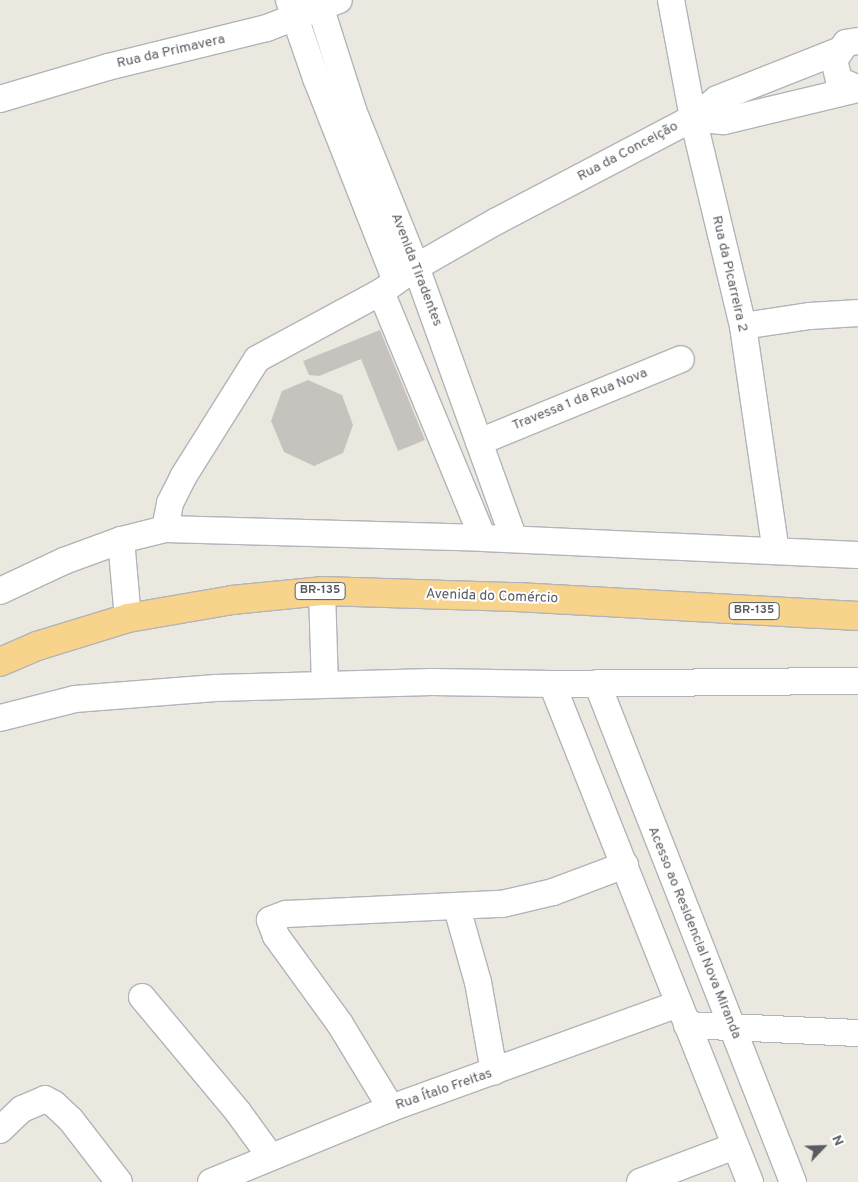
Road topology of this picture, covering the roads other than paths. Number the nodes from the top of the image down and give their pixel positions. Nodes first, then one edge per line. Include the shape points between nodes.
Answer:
1 (671, 0) edge
2 (326, 2) edge
3 (293, 9) edge
4 (848, 46) edge
5 (857, 89) edge
6 (0, 99) edge
7 (693, 118) junction
8 (398, 280) junction
9 (858, 313) edge
10 (743, 326) junction
11 (680, 358) dead end
12 (479, 442) junction
13 (165, 529) junction
14 (483, 538) junction
15 (514, 539) junction
16 (121, 540) junction
17 (776, 551) junction
18 (858, 555) edge
19 (0, 591) edge
20 (322, 591) junction
21 (858, 616) edge
22 (128, 618) junction
23 (0, 662) edge
24 (858, 681) edge
25 (597, 683) junction
26 (325, 684) junction
27 (552, 684) junction
28 (0, 718) edge
29 (625, 865) junction
30 (457, 908) junction
31 (142, 997) dead end
32 (682, 1015) junction
33 (731, 1025) junction
34 (858, 1033) edge
35 (494, 1072) junction
36 (391, 1108) junction
37 (0, 1130) edge
38 (735, 1146) junction
39 (270, 1156) junction
40 (120, 1182) edge
41 (212, 1182) edge
42 (640, 1182) edge
43 (750, 1182) edge
44 (793, 1182) edge

1 - 7 street, Rua da Picarreira 2
2 - 3 street, Rua da Primavera
2 - 8 street, Avenida Tiradentes
3 - 6 street, Rua da Primavera via 267,28 108,67
3 - 8 street, Avenida Tiradentes via 316,78
4 - 5 street via 834,71 843,83
4 - 7 street via 717,99
5 - 7 street, Rua da Conceição via 724,121
7 - 8 street, Rua da Conceição
7 - 10 street, Rua da Picarreira 2
8 - 12 street, Avenida Tiradentes
8 - 13 street via 257,360 183,477 170,503
8 - 14 street
9 - 10 street
10 - 17 street, Rua da Picarreira 2
11 - 12 street, Travessa 1 da Rua Nova
12 - 15 street, Avenida Tiradentes
13 - 14 street
13 - 16 street
14 - 15 street
15 - 17 street
16 - 19 street via 64,561
16 - 22 street
17 - 18 street
20 - 21 highway, Avenida do Comércio / BR-135 via 518,597
20 - 22 highway, Avenida do Comércio / BR-135 via 232,600
20 - 26 street
22 - 23 highway, Avenida do Comércio / BR-135 via 37,646
24 - 25 street
25 - 27 street
25 - 33 street, Acesso ao Residencial Nova Miranda
26 - 27 street
26 - 28 street via 75,699
27 - 29 street
29 - 30 street via 552,892 502,904
29 - 32 street
30 - 35 street via 478,982
30 - 36 street via 286,914 270,920 276,936 340,1024
31 - 39 street via 238,1112
32 - 33 street
32 - 35 street, Rua Ítalo Freitas
32 - 38 street
33 - 34 street
33 - 44 street, Acesso ao Residencial Nova Miranda
35 - 36 street, Rua Ítalo Freitas
36 - 39 street, Rua Ítalo Freitas
37 - 40 street via 22,1109 45,1099 72,1120
38 - 42 street
38 - 43 street
39 - 41 street, Rua Ítalo Freitas

